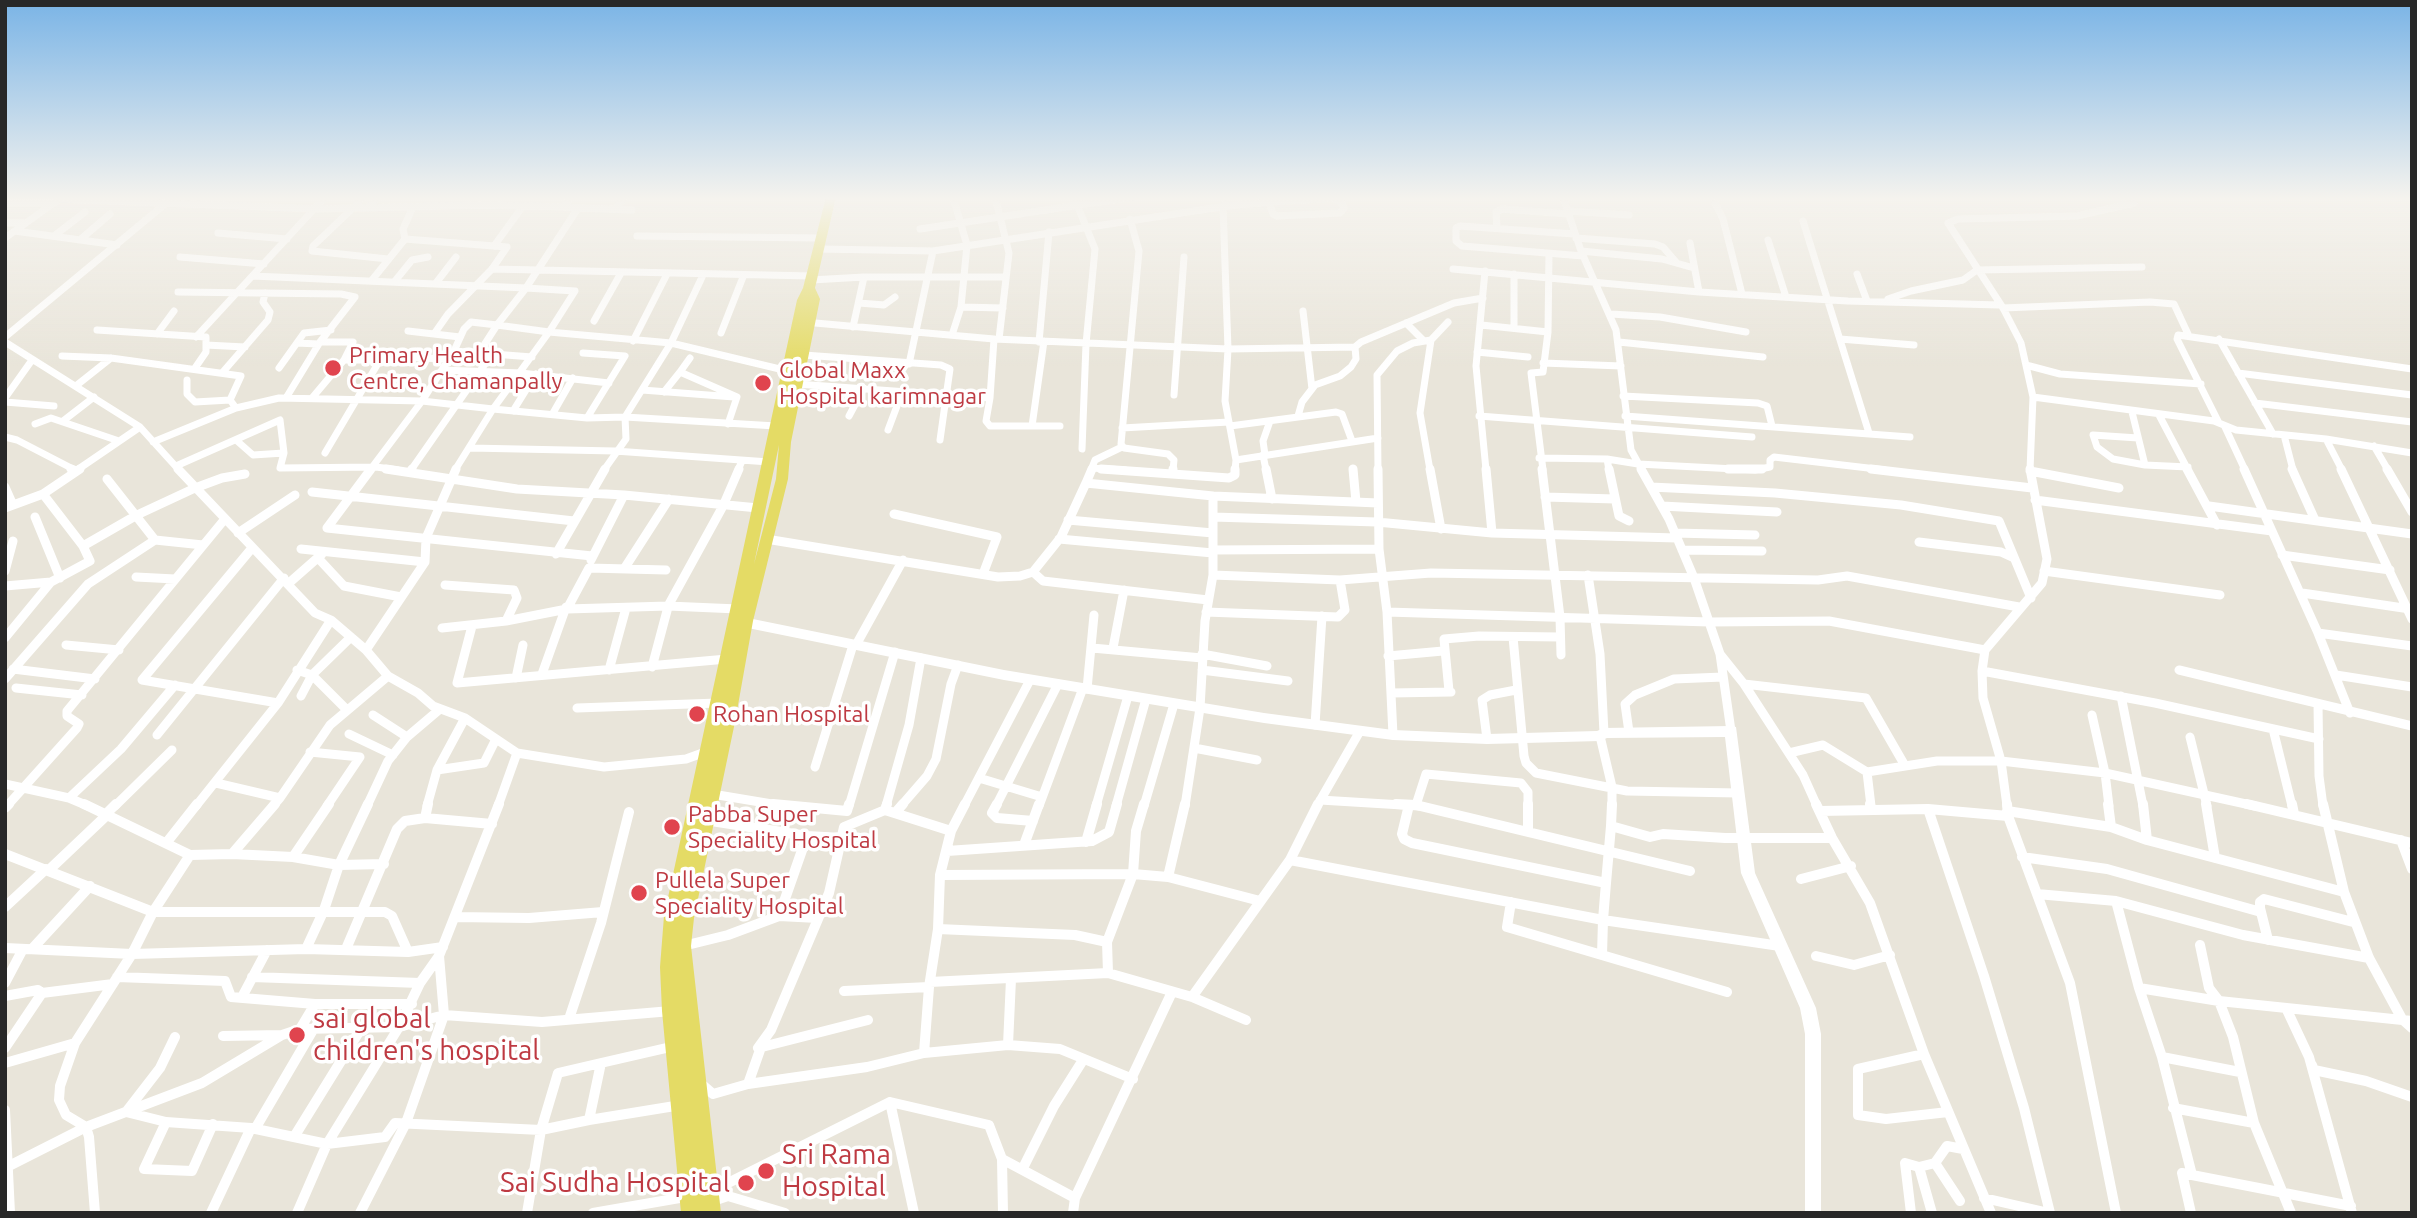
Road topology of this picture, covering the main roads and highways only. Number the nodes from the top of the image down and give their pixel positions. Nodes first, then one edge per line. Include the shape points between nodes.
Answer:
1 (817, 254) edge
2 (804, 322) junction
3 (792, 378) junction
4 (739, 617) junction
5 (703, 1203) edge

1 - 2 main road via 811,281 814,299
2 - 3 main road
2 - 3 main road via 804,355
3 - 4 main road via 776,426
3 - 4 main road via 782,479
4 - 5 main road via 683,946 697,1080
4 - 5 main road via 672,916 668,967 681,1105

